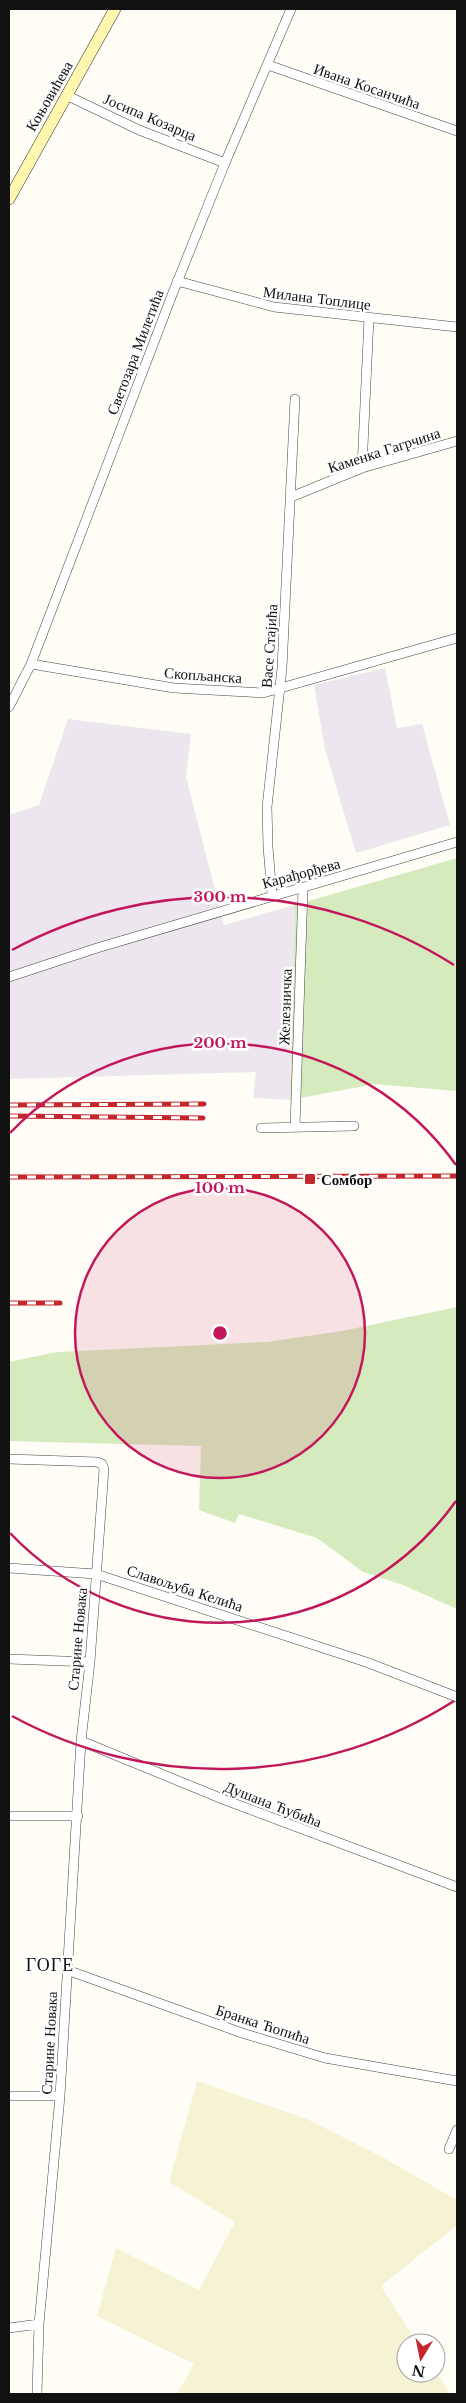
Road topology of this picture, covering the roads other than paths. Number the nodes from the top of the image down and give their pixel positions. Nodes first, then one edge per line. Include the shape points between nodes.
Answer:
1 (116, 9) edge
2 (291, 9) edge
3 (268, 65) junction
4 (66, 95) junction
5 (457, 131) edge
6 (224, 163) junction
7 (9, 199) edge
8 (177, 281) junction
9 (369, 318) junction
10 (457, 327) edge
11 (295, 399) dead end
12 (457, 441) edge
13 (362, 468) junction
14 (291, 497) junction
15 (457, 638) edge
16 (31, 664) junction
17 (280, 688) junction
18 (9, 707) edge
19 (457, 842) edge
20 (303, 889) junction
21 (272, 895) junction
22 (9, 977) edge
23 (354, 1126) dead end
24 (295, 1127) junction
25 (261, 1128) dead end
26 (9, 1459) edge
27 (9, 1568) edge
28 (96, 1574) junction
29 (9, 1658) edge
30 (90, 1662) junction
31 (457, 1697) edge
32 (81, 1741) junction
33 (9, 1816) edge
34 (78, 1816) junction
35 (457, 1887) edge
36 (67, 1970) junction
37 (457, 2081) edge
38 (9, 2096) edge
39 (60, 2096) junction
40 (457, 2130) edge
41 (449, 2148) dead end
42 (39, 2324) junction
43 (9, 2328) edge
44 (38, 2394) edge

1 - 4 main road, Коњовићева
2 - 3 street, Светозара Милетића
3 - 5 street, Ивана Косанчића
3 - 6 street, Светозара Милетића
4 - 6 street, Јосипа Козарца via 139,130
4 - 7 main road, Коњовићева
6 - 8 street, Светозара Милетића
8 - 9 street, Милана Топлице via 256,304
8 - 16 street, Светозара Милетића
9 - 10 street, Милана Топлице
9 - 13 street
11 - 14 street, Васе Стајића
12 - 13 street, Каменка Гагрчина
13 - 14 street, Каменка Гагрчина
14 - 17 street, Васе Стајића
15 - 17 street, Скопљанска
16 - 17 street, Скопљанска via 174,688 263,693
16 - 18 street, Светозара Милетића
17 - 21 street, Васе Стајића via 267,808
19 - 20 street, Карађорђева
20 - 21 street, Карађорђева
20 - 24 street, Железничка
21 - 22 street, Карађорђева
23 - 24 street
24 - 25 street
26 - 28 street via 102,1464
27 - 28 street, Славољуба Келића
28 - 30 street, Старине Новака
28 - 31 street, Славољуба Келића via 366,1662
29 - 30 street
30 - 32 street, Старине Новака
32 - 34 street, Старине Новака
32 - 35 street, Душана Ћубића via 225,1800
33 - 34 street
34 - 36 street, Старине Новака
36 - 37 street, Бранка Ћопића via 242,2033 325,2058
36 - 39 street, Старине Новака
38 - 39 street
39 - 42 street, Старине Новака
40 - 41 street
42 - 43 street
42 - 44 street, Старине Новака

